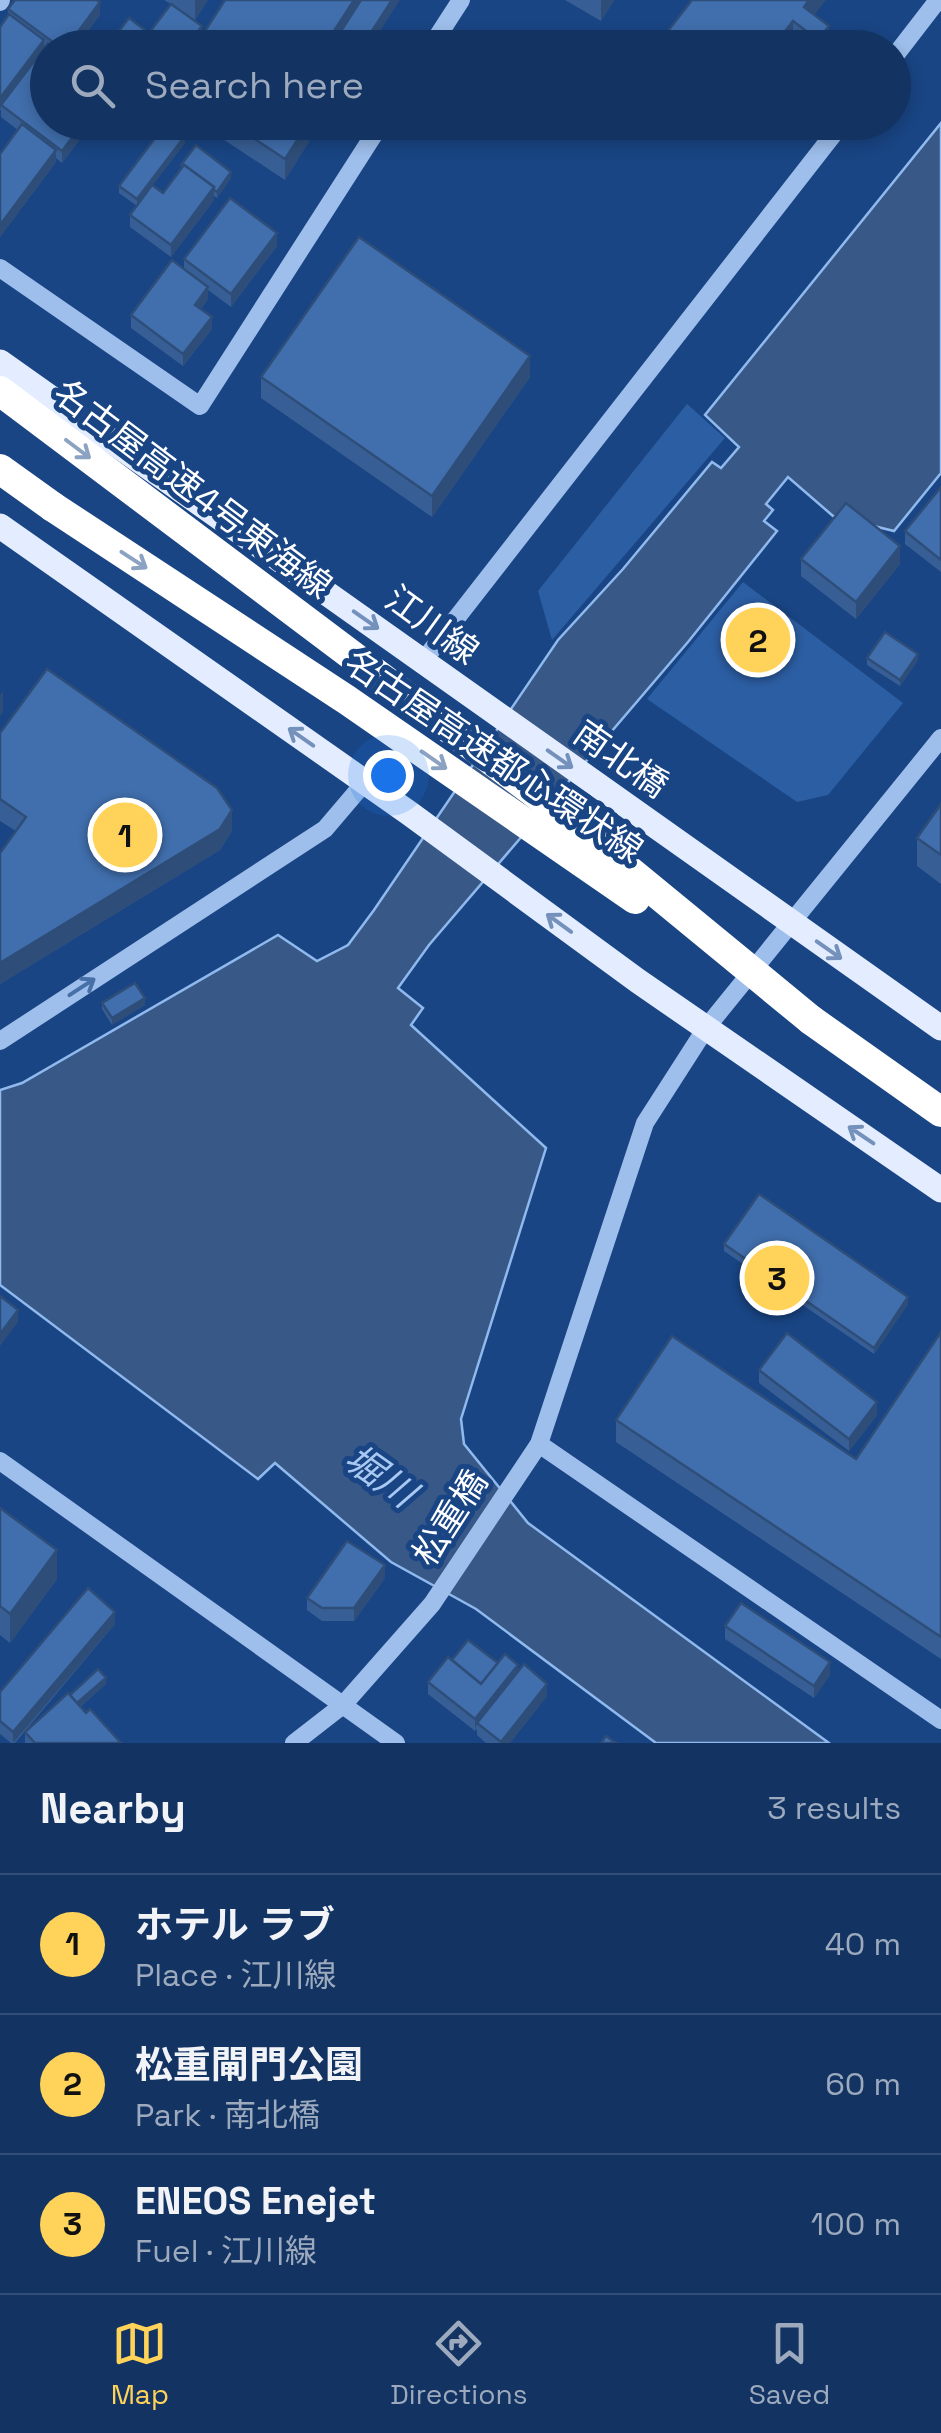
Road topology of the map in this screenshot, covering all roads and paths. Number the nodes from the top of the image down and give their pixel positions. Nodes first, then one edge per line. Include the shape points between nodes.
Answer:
1 (461, 0) edge
2 (938, 0) edge
3 (442, 30) edge
4 (911, 35) edge
5 (370, 140) edge
6 (829, 140) edge
7 (0, 268) edge
8 (0, 362) edge
9 (0, 391) edge
10 (0, 469) edge
11 (0, 526) edge
12 (424, 661) junction
13 (480, 702) joint
14 (941, 738) edge
15 (365, 782) junction
16 (792, 924) junction
17 (811, 1020) junction
18 (706, 1028) junction
19 (941, 1028) edge
20 (0, 1041) edge
21 (941, 1112) edge
22 (941, 1190) edge
23 (539, 1444) junction
24 (0, 1461) edge
25 (342, 1705) junction
26 (941, 1720) edge
27 (294, 1743) edge
28 (396, 1743) edge

1 - 3 street
2 - 4 street
5 - 7 street via 200,406
6 - 12 street
8 -> 12 main road, 江川線
9 -> 17 highway, 名古屋高速4号東海線, bridge via 516,778
10 -> 17 highway, 名古屋高速都心環状線, bridge
15 -> 11 main road
12 - 13 main road, 江川線
13 -> 16 main road, 南北橋
14 - 16 street, 松重橋
18 -> 15 main road
20 -> 15 street via 325,829
16 - 18 street, 松重橋
16 -> 19 main road
17 - 21 highway, 名古屋高速都心環状線
22 -> 18 main road
18 - 23 street, 松重橋 via 645,1123
23 - 25 street, 松重橋 via 432,1604
23 - 26 street
24 - 25 street
25 - 27 street, 松重橋
25 - 28 street

